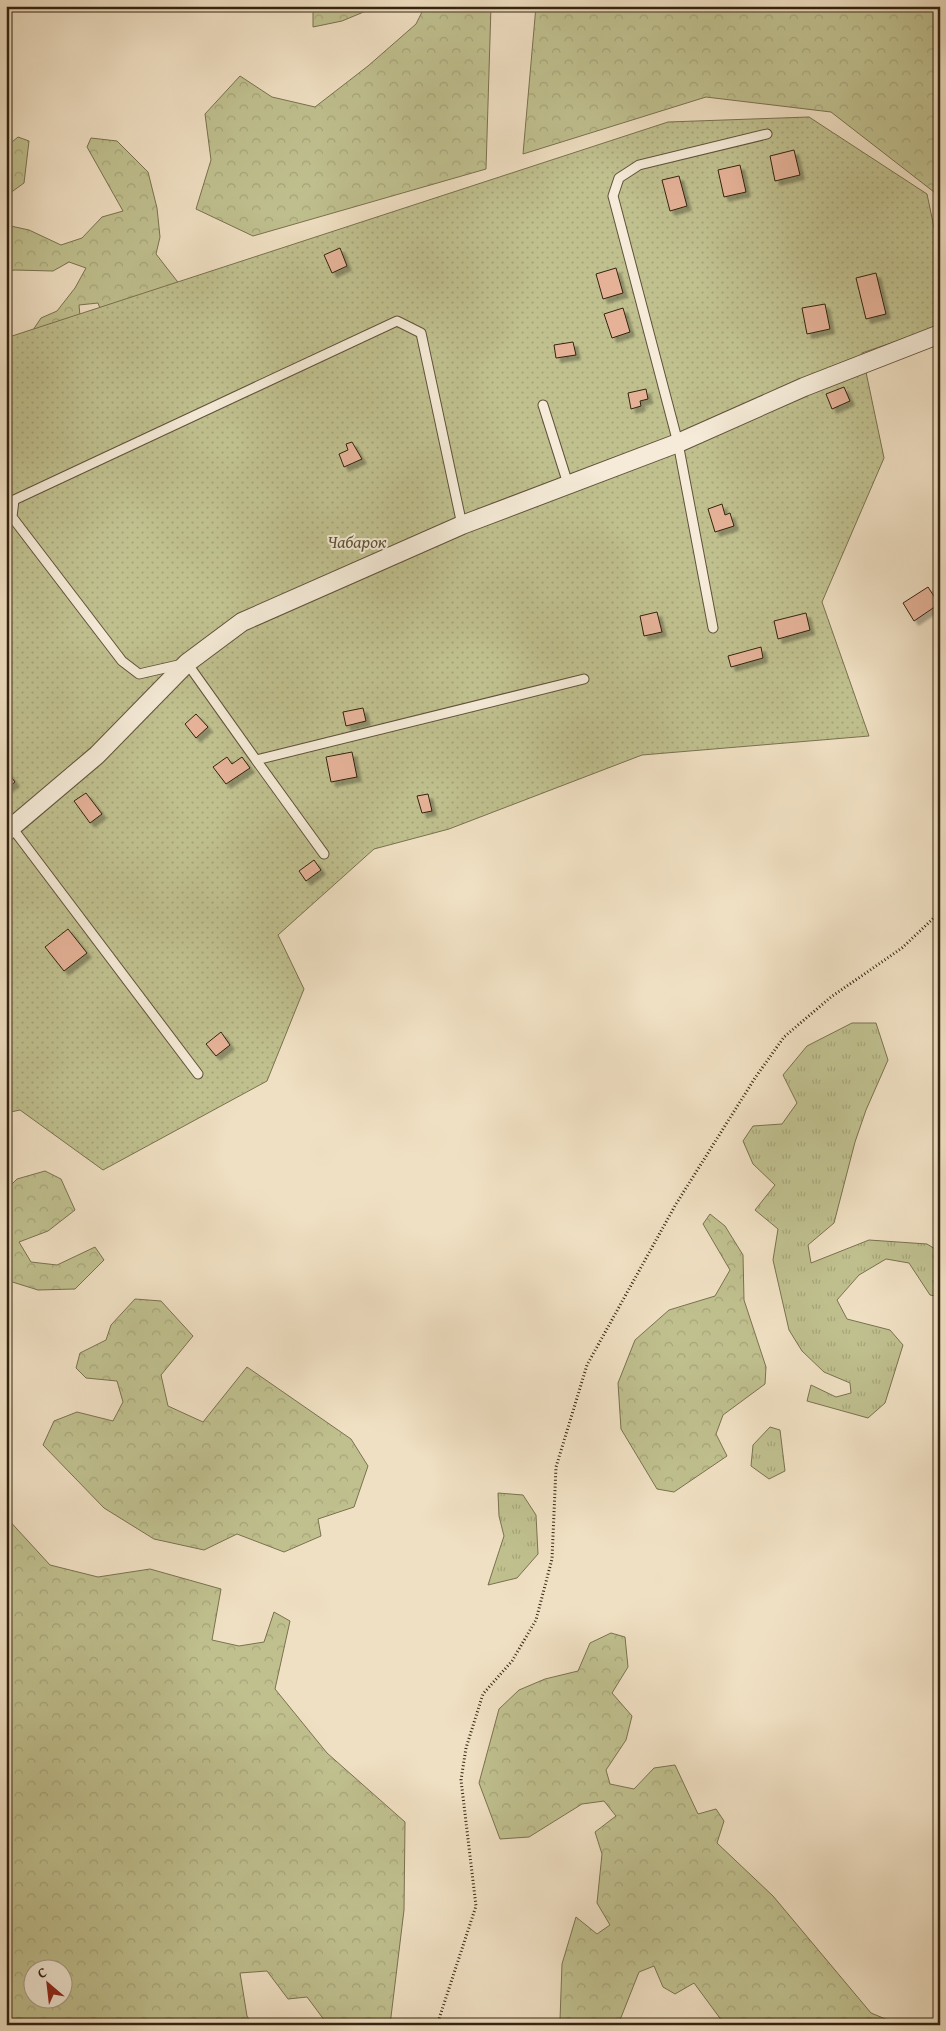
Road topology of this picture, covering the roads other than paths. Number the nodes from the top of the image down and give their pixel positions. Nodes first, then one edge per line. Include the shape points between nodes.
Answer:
1 (767, 134) dead end
2 (940, 334) edge
3 (543, 405) dead end
4 (678, 443) junction
5 (568, 484) junction
6 (462, 525) junction
7 (713, 628) dead end
8 (188, 663) junction
9 (584, 679) dead end
10 (256, 760) junction
11 (8, 827) edge
12 (324, 854) dead end
13 (198, 1074) dead end

1 - 4 lane via 639,165 620,178 614,196
2 - 4 street via 804,387
3 - 5 lane
4 - 5 street
4 - 7 lane
5 - 6 street
6 - 8 street via 242,622
6 - 8 lane via 421,333 397,321 14,500 12,516 122,661 139,674
8 - 10 lane
8 - 11 street via 97,755
9 - 10 lane
10 - 12 lane
11 - 13 lane

